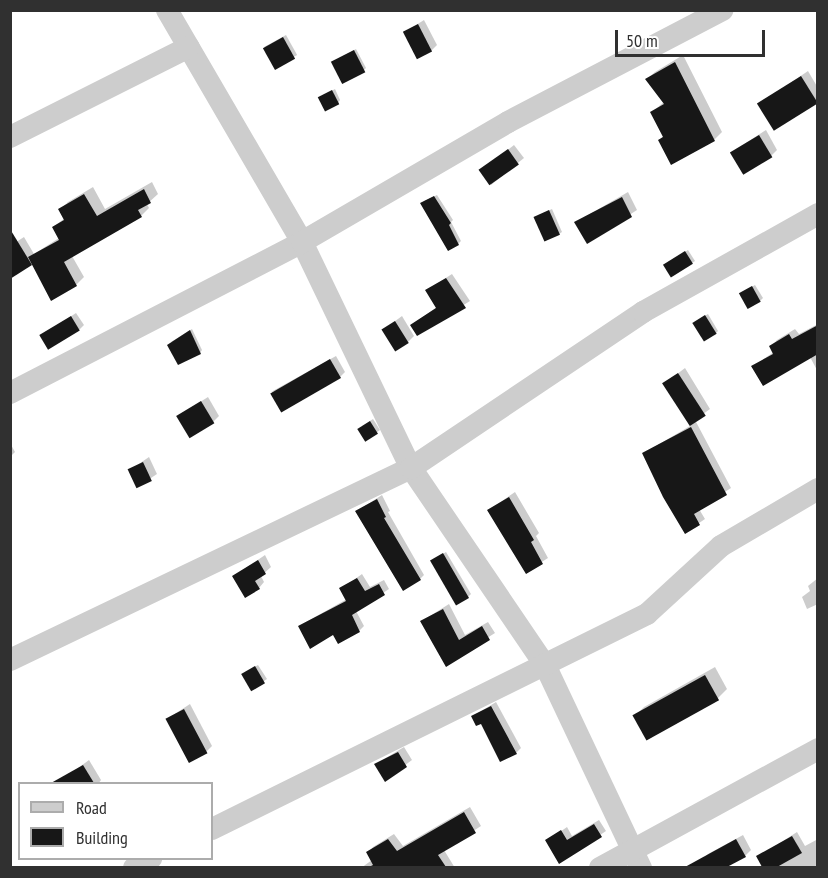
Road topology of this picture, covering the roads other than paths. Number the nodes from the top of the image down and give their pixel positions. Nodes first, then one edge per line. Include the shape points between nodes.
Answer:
1 (166, 10) edge
2 (722, 10) edge
3 (189, 47) junction
4 (10, 137) edge
5 (818, 214) edge
6 (302, 242) junction
7 (10, 393) edge
8 (411, 468) junction
9 (818, 489) edge
10 (10, 660) edge
11 (545, 665) junction
12 (818, 749) edge
13 (213, 829) edge
14 (637, 858) edge
15 (600, 867) edge

1 - 3 street
2 - 6 street via 508,122
3 - 4 street
3 - 6 street
5 - 8 street via 643,312
6 - 7 street
6 - 8 street
8 - 10 street
8 - 11 street
9 - 11 street via 721,546 647,614
11 - 13 street
11 - 14 street
12 - 14 street
14 - 15 street

